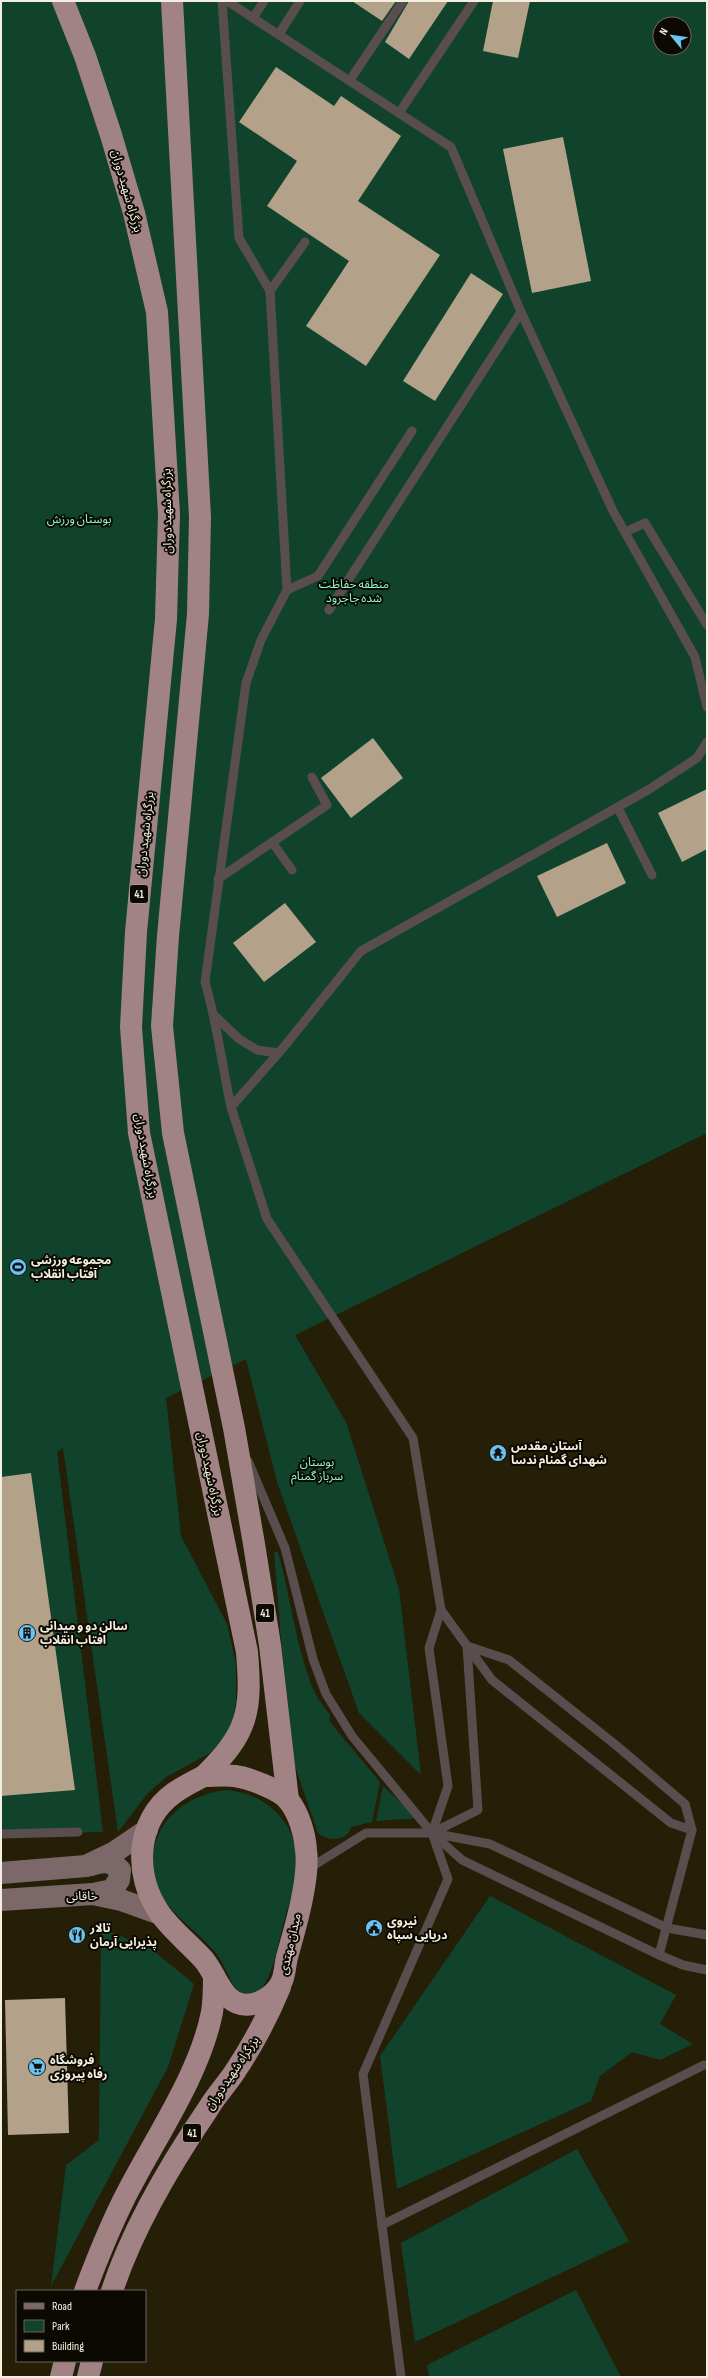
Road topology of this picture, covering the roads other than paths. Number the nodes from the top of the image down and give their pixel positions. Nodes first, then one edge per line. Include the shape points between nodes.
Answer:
1 (63, 1) edge
2 (172, 1) edge
3 (222, 1) edge
4 (227, 1) edge
5 (264, 1) edge
6 (300, 1) edge
7 (403, 1) edge
8 (474, 1) edge
9 (253, 18) junction
10 (279, 34) junction
11 (350, 80) junction
12 (399, 113) junction
13 (305, 242) dead end
14 (270, 291) junction
15 (521, 312) junction
16 (412, 431) dead end
17 (625, 532) junction
18 (287, 590) junction
19 (329, 610) dead end
20 (707, 625) edge
21 (707, 706) edge
22 (707, 742) edge
23 (312, 777) dead end
24 (618, 808) junction
25 (272, 842) junction
26 (292, 870) dead end
27 (652, 875) dead end
28 (218, 880) junction
29 (214, 1014) junction
30 (279, 1053) junction
31 (231, 1107) junction
32 (234, 1428) junction
33 (441, 1610) junction
34 (467, 1646) junction
35 (204, 1776) junction
36 (288, 1800) junction
37 (147, 1830) junction
38 (692, 1830) junction
39 (78, 1832) dead end
40 (432, 1833) junction
41 (1, 1834) edge
42 (86, 1866) junction
43 (306, 1870) junction
44 (1, 1873) edge
45 (93, 1894) junction
46 (1, 1900) edge
47 (160, 1914) junction
48 (667, 1928) junction
49 (707, 1935) edge
50 (659, 1955) junction
51 (683, 1965) junction
52 (707, 1970) edge
53 (214, 1976) junction
54 (707, 1976) edge
55 (282, 1982) junction
56 (704, 2065) dead end
57 (382, 2225) junction
58 (85, 2290) edge
59 (112, 2290) edge
60 (65, 2362) edge
61 (92, 2362) edge
62 (61, 2377) edge
63 (88, 2377) edge
64 (401, 2377) edge

1 - 35 highway, بزرگراه شهید دوران / 41 via 85,56 111,135 134,213 157,312 169,514 166,612 136,932 131,1027 140,1133 247,1652 250,1688 241,1733 231,1748
2 - 32 highway, 41 via 200,517 198,614 162,1026 173,1133
3 - 14 lane via 239,238
4 - 9 lane
5 - 9 lane
6 - 10 lane
7 - 11 lane
8 - 12 lane
9 - 10 lane
10 - 11 lane
11 - 12 lane
12 - 15 lane via 451,147
13 - 14 lane
14 - 18 lane
15 - 17 lane
15 - 19 lane
16 - 18 lane via 318,576
17 - 20 lane via 645,522
17 - 21 lane via 695,657
18 - 28 lane via 261,640 246,683
22 - 24 lane via 697,758
23 - 25 lane via 327,805
24 - 27 lane
24 - 30 lane via 361,951
25 - 26 lane
25 - 28 lane
28 - 29 lane via 205,982
29 - 30 lane via 239,1038 257,1050
29 - 31 lane
30 - 31 lane
31 - 33 lane via 267,1219 413,1438
32 - 36 highway, 41 via 270,1645
32 - 40 lane via 285,1548 311,1653 326,1694 352,1736
33 - 34 lane
33 - 40 lane via 430,1648 448,1786
34 - 38 lane via 492,1680 671,1823
34 - 38 lane via 509,1660 617,1746 685,1804
34 - 40 lane via 478,1810
35 - 36 highway, میدان مهتدی / 41 via 243,1778 271,1789
35 - 37 highway, میدان مهتدی / 41 via 174,1793 158,1810
36 - 43 highway, میدان مهتدی / 41 via 298,1817 304,1837
37 - 42 main road via 113,1853
37 - 47 highway, میدان مهتدی / 41 via 142,1851 142,1873 148,1895
38 - 48 lane
39 - 41 lane
40 - 43 lane via 366,1833
40 - 48 lane via 490,1844
40 - 50 lane via 462,1860
40 - 57 lane via 448,1879 363,2074
42 - 44 main road
42 - 45 main road via 105,1861 112,1862 120,1870 119,1880 112,1890
43 - 55 highway, میدان مهتدی / 41
45 - 46 main road, خاقانی
45 - 47 main road, خاقانی via 121,1900
47 - 53 highway, میدان مهتدی / 41 via 205,1961
48 - 49 lane
48 - 50 lane
50 - 51 lane
51 - 52 lane
51 - 54 lane
53 - 55 highway, میدان مهتدی / 41 via 227,1998 240,2003 252,2004 265,2000
53 - 58 highway, 41 via 212,2011 201,2049 124,2199 102,2245
55 - 59 highway, بزرگراه شهید دوران / 41 via 253,2044 208,2107 162,2186 127,2252
56 - 57 lane
57 - 64 lane
60 - 62 highway
61 - 63 highway

